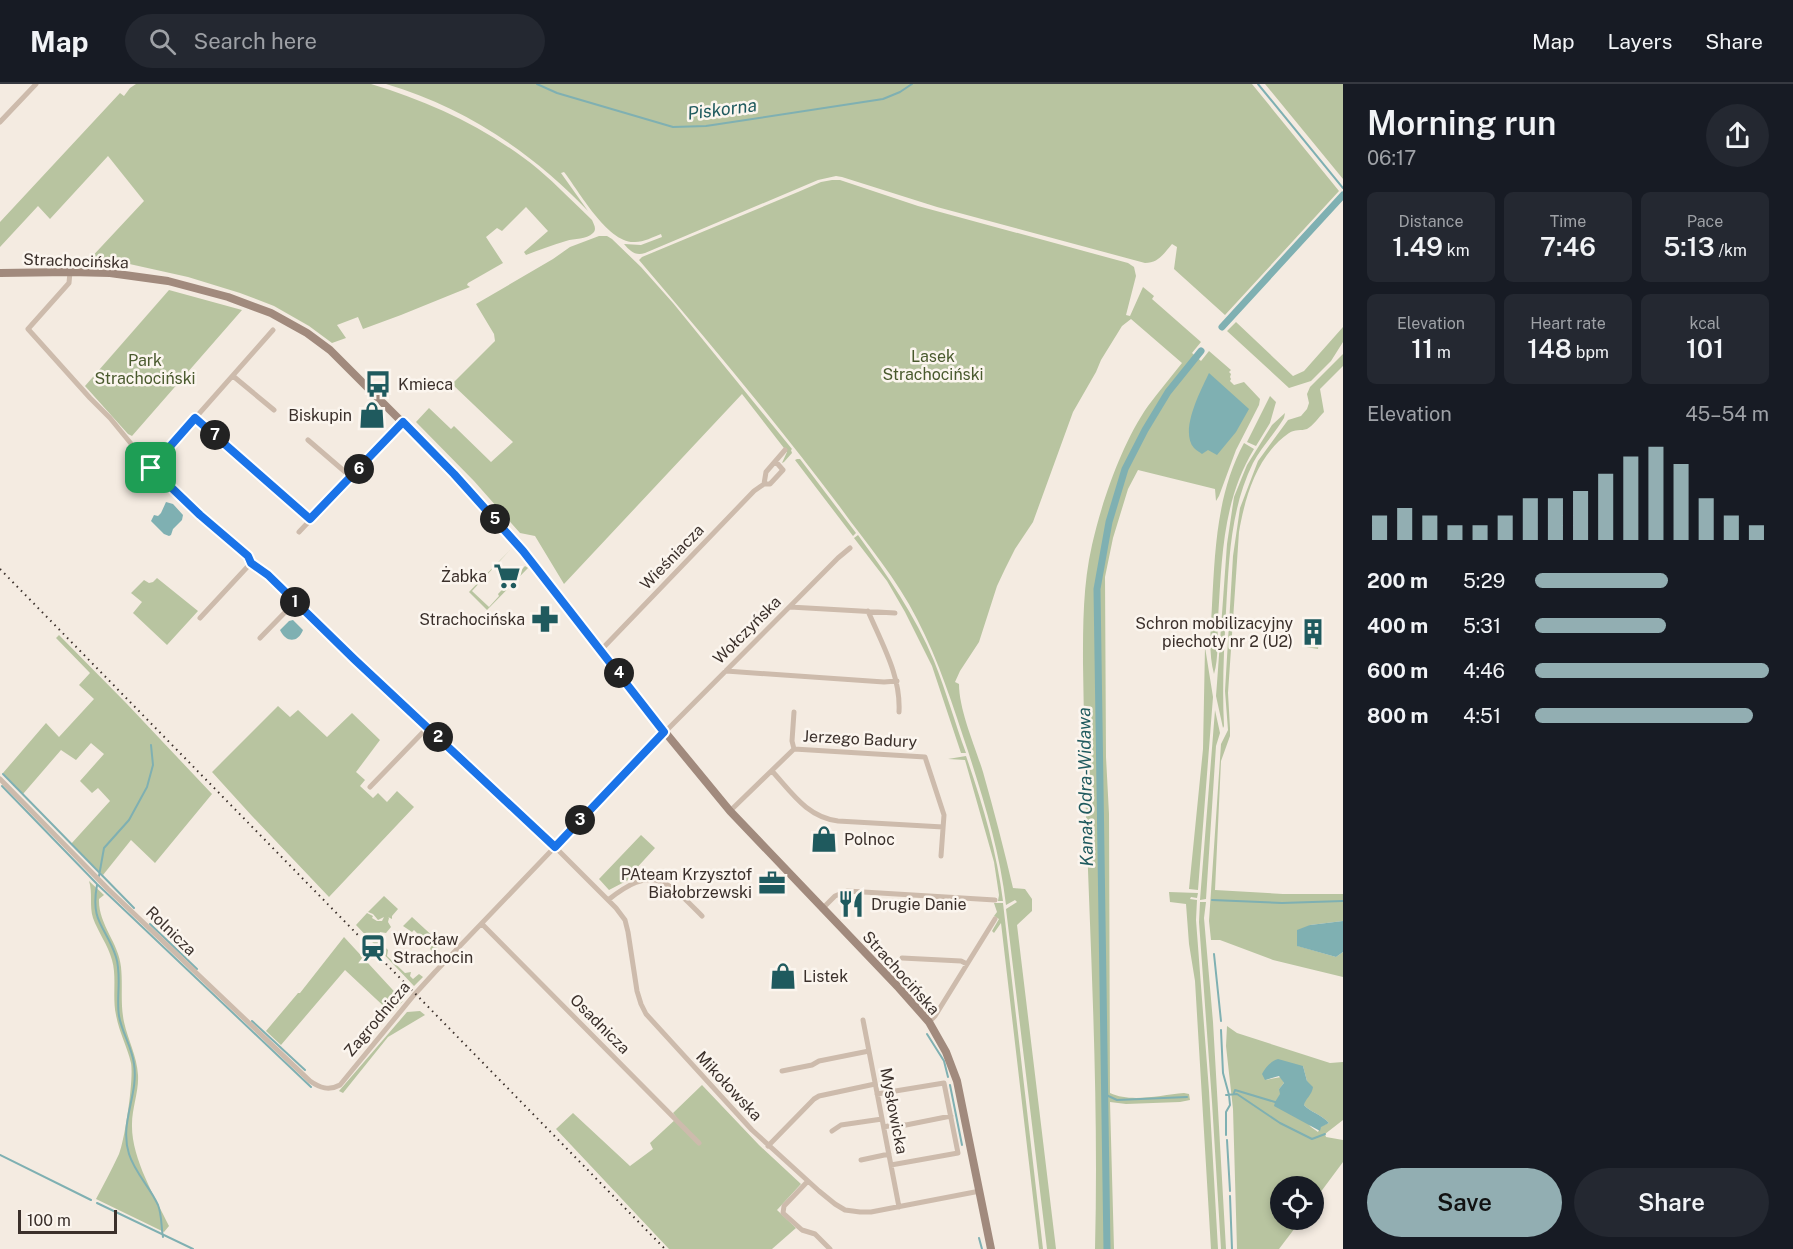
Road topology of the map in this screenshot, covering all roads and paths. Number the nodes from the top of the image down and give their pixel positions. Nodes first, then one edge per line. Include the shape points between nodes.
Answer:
1 (36, 84) edge
2 (0, 122) edge
3 (70, 272) junction
4 (0, 273) edge
5 (273, 330) dead end
6 (233, 376) junction
7 (274, 410) dead end
8 (195, 418) junction
9 (403, 422) junction
10 (308, 440) dead end
11 (785, 450) dead end
12 (776, 462) junction
13 (151, 468) junction
14 (351, 477) junction
15 (764, 484) junction
16 (310, 519) junction
17 (299, 532) dead end
18 (850, 548) dead end
19 (251, 563) junction
20 (295, 602) junction
21 (790, 607) junction
22 (868, 612) junction
23 (895, 613) dead end
24 (200, 618) dead end
25 (260, 638) dead end
26 (601, 650) junction
27 (726, 672) junction
28 (897, 681) junction
29 (794, 712) dead end
30 (899, 712) dead end
31 (428, 727) junction
32 (664, 732) junction
33 (794, 749) junction
34 (772, 771) junction
35 (0, 779) edge
36 (370, 787) dead end
37 (730, 811) junction
38 (943, 827) junction
39 (555, 847) junction
40 (941, 856) dead end
41 (608, 900) junction
42 (995, 900) dead end
43 (822, 909) junction
44 (702, 916) dead end
45 (995, 919) dead end
46 (482, 924) junction
47 (902, 958) dead end
48 (967, 964) junction
49 (863, 1020) dead end
50 (928, 1022) junction
51 (869, 1051) junction
52 (782, 1071) dead end
53 (875, 1084) junction
54 (333, 1089) joint
55 (877, 1094) junction
56 (951, 1116) junction
57 (882, 1119) junction
58 (884, 1127) junction
59 (832, 1131) dead end
60 (699, 1143) dead end
61 (768, 1146) junction
62 (889, 1154) junction
63 (861, 1160) dead end
64 (891, 1165) junction
65 (808, 1181) junction
66 (980, 1191) junction
67 (899, 1207) junction
68 (830, 1249) edge
69 (991, 1249) edge

1 - 2 street
3 - 4 main road, Strachocińska
3 - 9 main road, Strachocińska via 168,281 271,313 330,350
3 - 13 street, Mikołowska via 69,283 28,329 110,417
5 - 6 street
6 - 7 street
6 - 8 street
8 - 13 street
8 - 16 street
9 - 14 street
9 - 26 main road, Strachocińska via 486,509
10 - 14 street
11 - 12 street, Wieśniacza
12 - 15 street, Wieśniacza via 766,472
12 - 15 street, Wieśniacza via 783,470 770,484
13 - 19 street, Mikołowska via 248,556
14 - 16 street
15 - 26 street, Wieśniacza
16 - 17 street
18 - 21 street, Wołczyńska
19 - 20 street, Mikołowska
19 - 24 street
20 - 25 street
20 - 31 street, Mikołowska
21 - 22 street
21 - 27 street, Wołczyńska
22 - 23 street
22 - 28 street
26 - 32 main road, Strachocińska
27 - 28 street
27 - 32 street, Wołczyńska
28 - 30 street
29 - 33 street, Jerzego Badury
31 - 36 street
31 - 39 street, Mikołowska
32 - 37 main road, Strachocińska
32 - 39 street, Zagrodnicza
33 - 34 street, Jerzego Badury
33 - 38 street, Jerzego Badury via 925,757 944,815
34 - 37 street, Jerzego Badury
34 - 38 street via 810,811 822,818
35 - 54 street, Rolnicza via 310,1081
37 - 43 main road, Strachocińska
38 - 40 street
39 - 41 street, Mikołowska
39 - 46 street, Zagrodnicza
41 - 44 street via 638,882 658,880 675,889
41 - 61 street, Mikołowska via 625,920 646,1014
42 - 43 street via 847,891
43 - 50 main road, Strachocińska
45 - 48 street
46 - 54 street, Zagrodnicza
46 - 60 street, Osadnicza
47 - 48 street
48 - 50 street
49 - 51 street, Mysłowicka
50 - 66 main road, Strachocińska via 954,1070
51 - 52 street
51 - 53 street, Mysłowicka
53 - 55 street, Mysłowicka
53 - 61 street via 819,1096
55 - 56 street via 944,1083
55 - 57 street, Mysłowicka
56 - 58 street
56 - 64 street via 958,1153
57 - 58 street, Mysłowicka
57 - 59 street via 842,1125
58 - 62 street, Mysłowicka
61 - 65 street, Mikołowska
62 - 63 street
62 - 64 street, Mysłowicka
64 - 67 street, Mysłowicka
65 - 67 street, Mikołowska via 845,1210 871,1212
65 - 68 street via 784,1206 783,1213
66 - 67 street, Mikołowska
66 - 69 main road, Strachocińska

